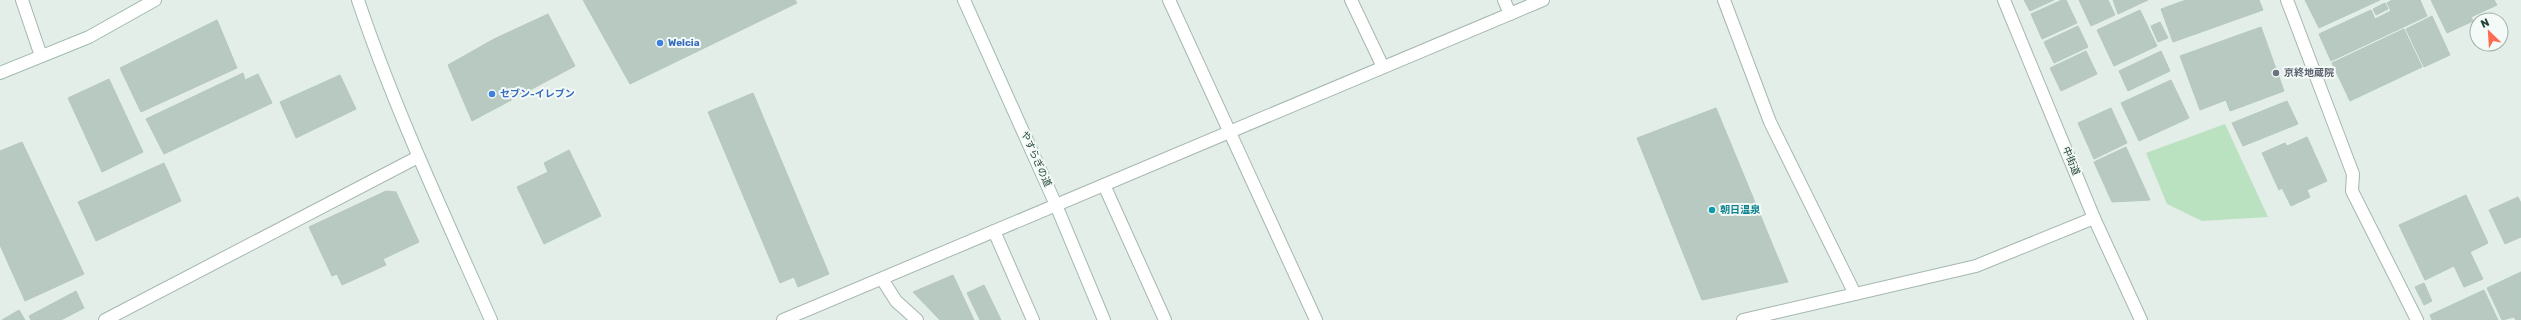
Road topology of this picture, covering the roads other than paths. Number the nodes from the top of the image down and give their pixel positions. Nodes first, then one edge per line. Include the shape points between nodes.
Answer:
1 (22, 0) edge
2 (155, 0) edge
3 (358, 0) edge
4 (964, 0) edge
5 (1168, 0) edge
6 (1351, 0) edge
7 (1504, 0) edge
8 (1543, 0) edge
9 (1724, 0) edge
10 (2004, 0) edge
11 (2287, 0) edge
12 (1510, 14) junction
13 (41, 56) junction
14 (1383, 67) junction
15 (0, 74) edge
16 (1228, 132) junction
17 (418, 157) junction
18 (1104, 185) junction
19 (1056, 205) junction
20 (2094, 218) junction
21 (994, 231) junction
22 (882, 279) junction
23 (1855, 294) junction
24 (105, 320) edge
25 (491, 320) edge
26 (783, 320) edge
27 (917, 320) edge
28 (1033, 320) edge
29 (1104, 320) edge
30 (1165, 320) edge
31 (1316, 320) edge
32 (1743, 320) edge
33 (2141, 320) edge
34 (2417, 320) edge

1 - 13 street
2 - 13 street via 89,37
3 - 17 street via 376,53
4 - 19 street, やすらぎの道
5 - 16 street
6 - 14 street
7 - 12 street
8 - 12 street
9 - 23 street via 1770,122
10 - 20 street, 中街道
11 - 34 street via 2353,174 2352,191
12 - 14 street
13 - 15 street
14 - 16 street
16 - 18 street
16 - 31 street
17 - 24 street
17 - 25 street
18 - 19 street
18 - 30 street
19 - 21 street
19 - 29 street, やすらぎの道
20 - 23 street via 1976,266
20 - 33 street, 中街道
21 - 22 street
21 - 28 street
22 - 26 street
22 - 27 street via 896,302
23 - 32 street

